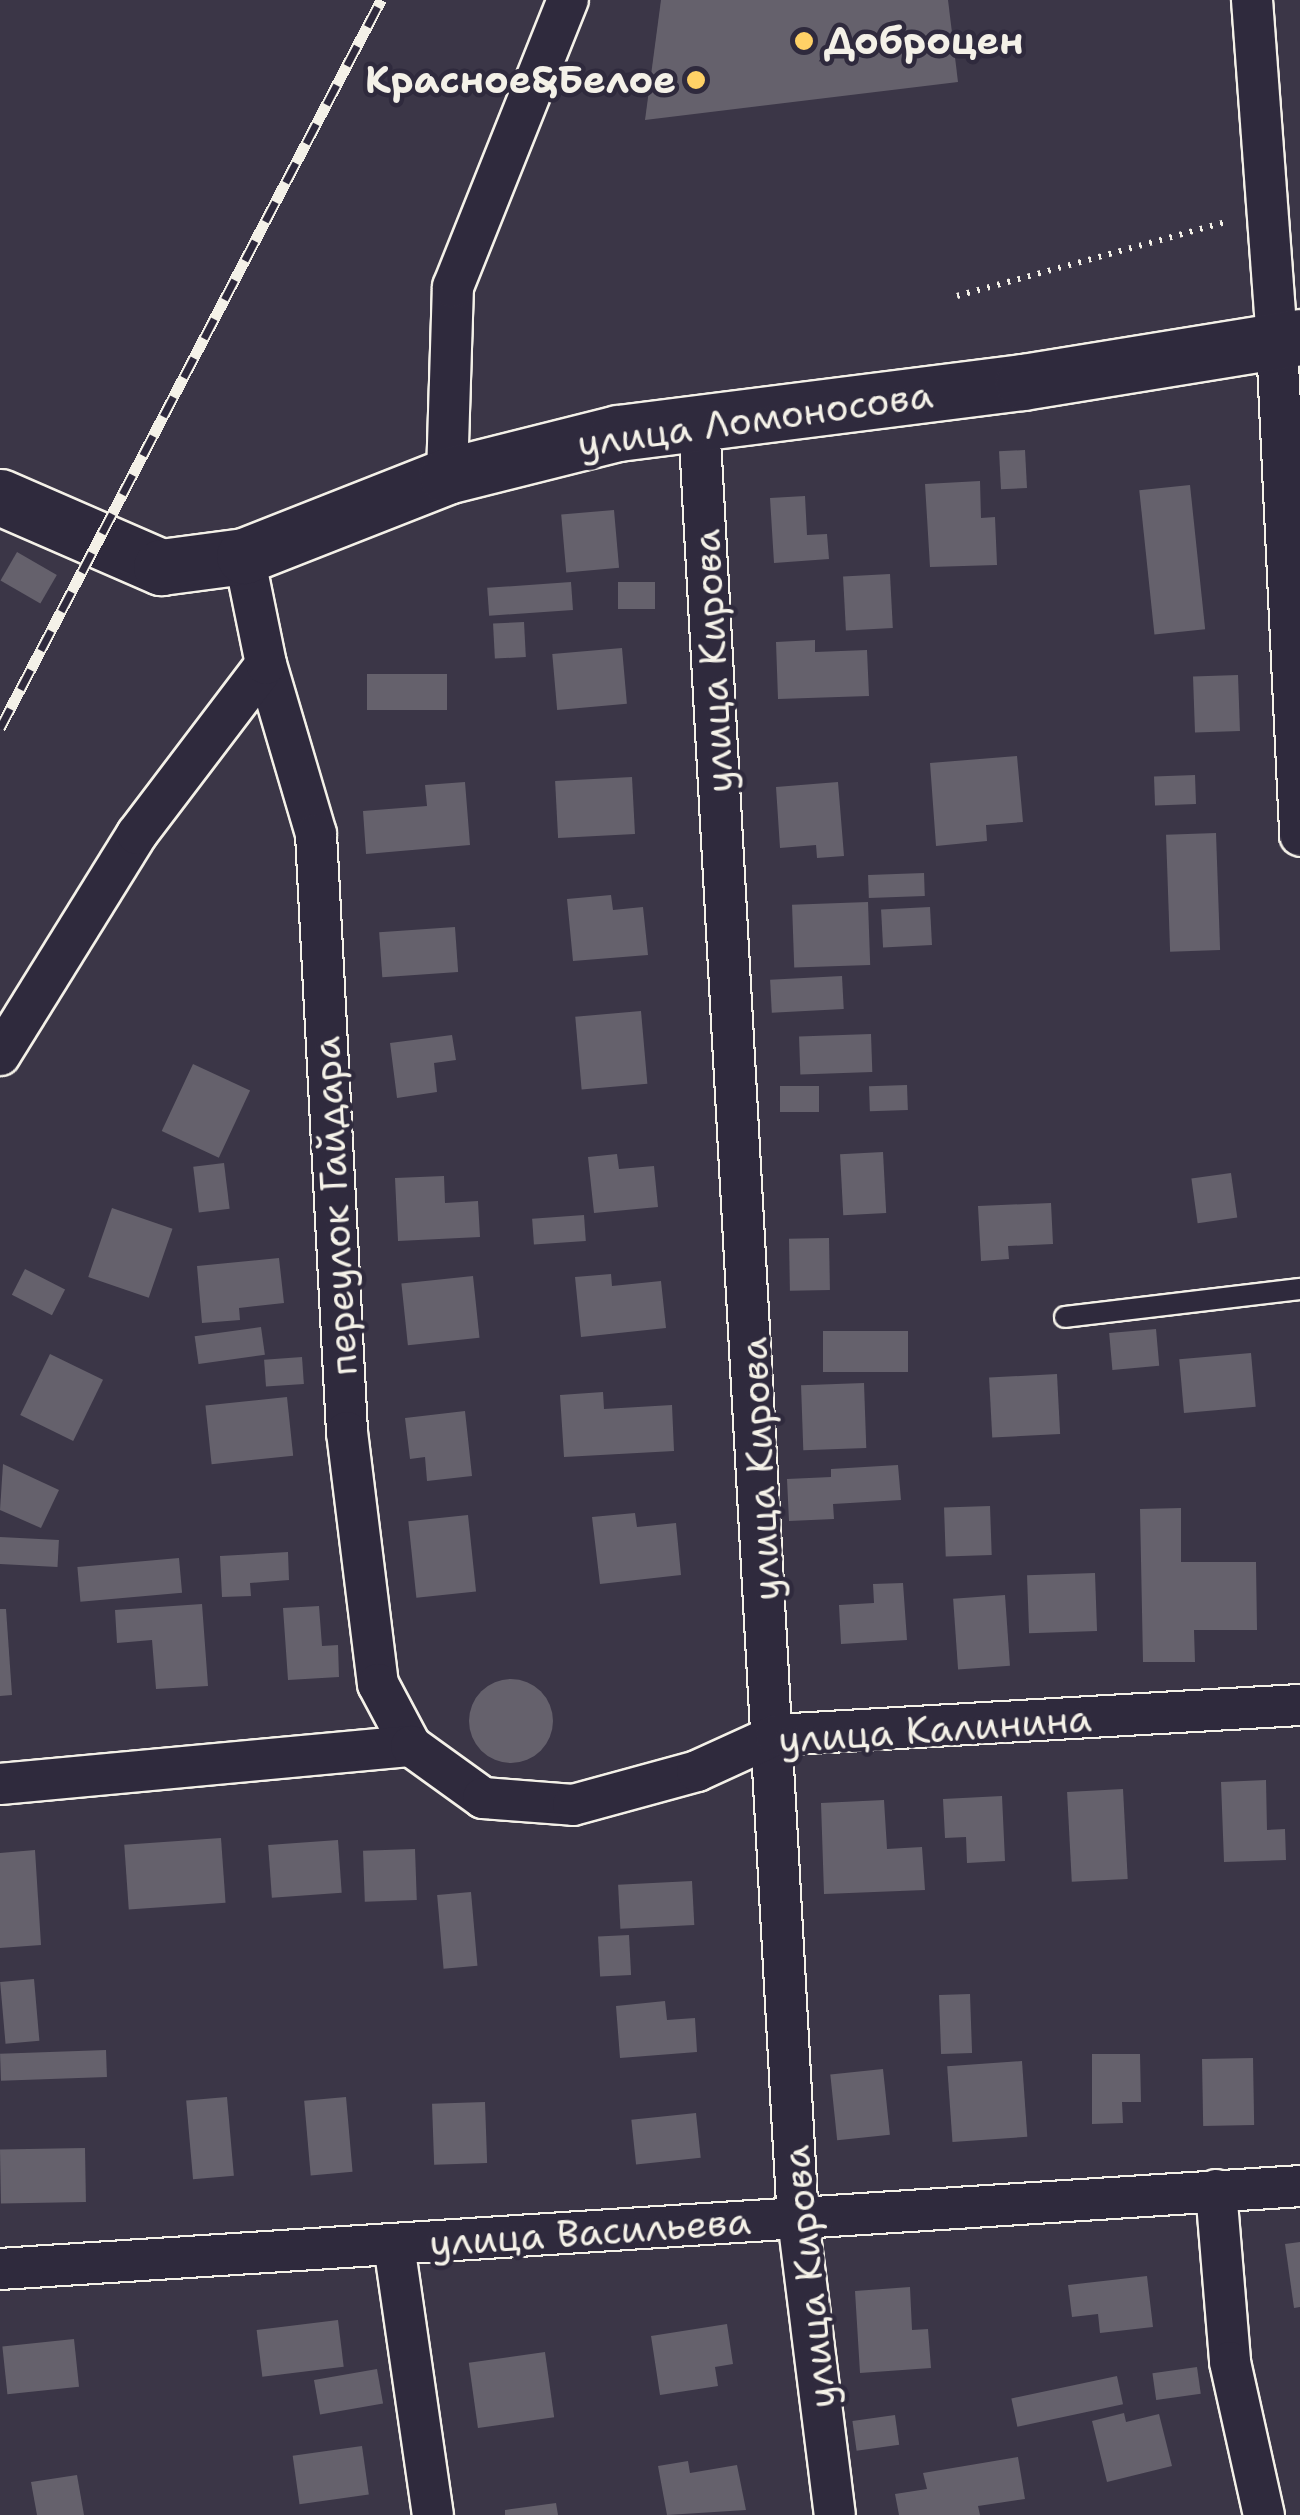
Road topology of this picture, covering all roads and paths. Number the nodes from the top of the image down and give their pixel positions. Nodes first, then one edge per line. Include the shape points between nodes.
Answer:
1 (568, 0) edge
2 (1252, 0) edge
3 (1268, 210) junction
4 (957, 296) dead end
5 (1289, 339) edge
6 (698, 422) junction
7 (447, 476) junction
8 (0, 497) edge
9 (244, 556) junction
10 (266, 664) junction
11 (1298, 749) edge
12 (1300, 835) edge
13 (0, 1055) edge
14 (1300, 1289) edge
15 (1064, 1317) dead end
16 (1300, 1705) edge
17 (776, 1735) junction
18 (411, 1746) junction
19 (0, 1784) edge
20 (1300, 2186) edge
21 (1216, 2190) junction
22 (798, 2219) junction
23 (394, 2245) junction
24 (0, 2269) edge
25 (433, 2515) edge
26 (835, 2515) edge
27 (1264, 2515) edge

1 - 7 street via 452,287
2 - 3 street
3 - 4 path
3 - 5 street
5 - 6 main road, улица Ломоносова
5 - 11 street
6 - 7 main road, улица Ломоносова via 618,433
6 - 17 street, улица Кирова
7 - 9 main road, улица Ломоносова
8 - 9 main road, улица Ломоносова via 161,566
9 - 10 street, переулок Гайдара
10 - 13 street via 136,834
10 - 18 street, переулок Гайдара via 316,834 347,1432 378,1684
11 - 12 street
14 - 15 lane
16 - 17 street, улица Калинина
17 - 18 street, улица Калинина via 697,1772 573,1806 483,1798
17 - 22 street, улица Кирова
18 - 19 street
20 - 21 street, улица Васильева
21 - 22 street, улица Васильева
21 - 27 street via 1230,2362
22 - 23 street, улица Васильева
22 - 26 street, улица Кирова
23 - 24 street, улица Васильева
23 - 25 street

